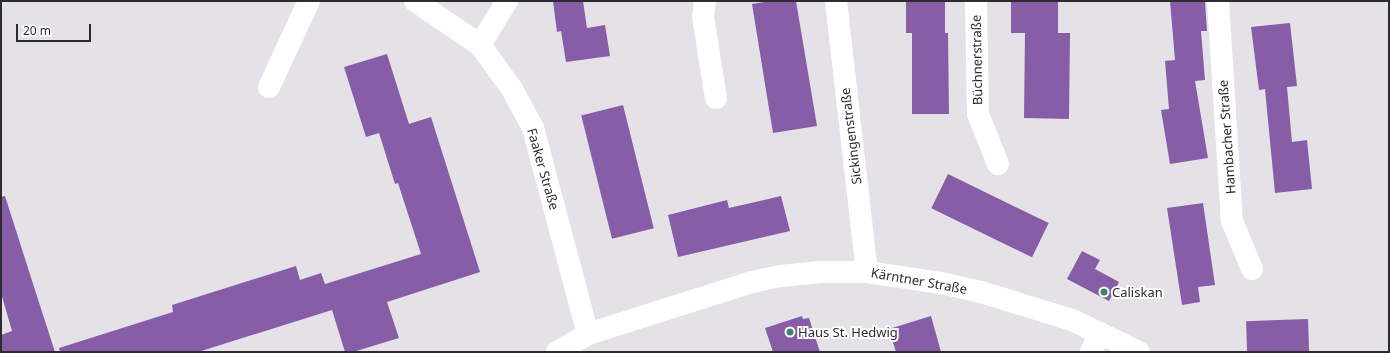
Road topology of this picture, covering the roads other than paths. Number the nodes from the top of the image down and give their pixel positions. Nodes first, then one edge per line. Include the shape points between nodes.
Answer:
1 (309, 1) edge
2 (415, 1) edge
3 (507, 1) edge
4 (705, 1) edge
5 (836, 1) edge
6 (976, 1) edge
7 (1218, 1) edge
8 (480, 45) junction
9 (269, 87) dead end
10 (716, 98) dead end
11 (998, 164) dead end
12 (1252, 269) dead end
13 (867, 272) junction
14 (588, 334) junction
15 (1095, 343) edge
16 (557, 352) edge
17 (1139, 352) edge

1 - 9 street
2 - 8 street, Faaker Straße
3 - 8 street
4 - 10 street via 703,17
5 - 13 street, Sickingenstraße
6 - 11 street, Büchnerstraße via 978,114
7 - 12 street, Hambacher Straße via 1232,221
8 - 14 street, Faaker Straße via 512,89 533,128
13 - 14 street, Kärntner Straße via 820,272 752,282
13 - 15 street, Kärntner Straße via 941,283 1042,310 1072,320
14 - 16 street, Kärntner Straße
15 - 17 street, Kärntner Straße

